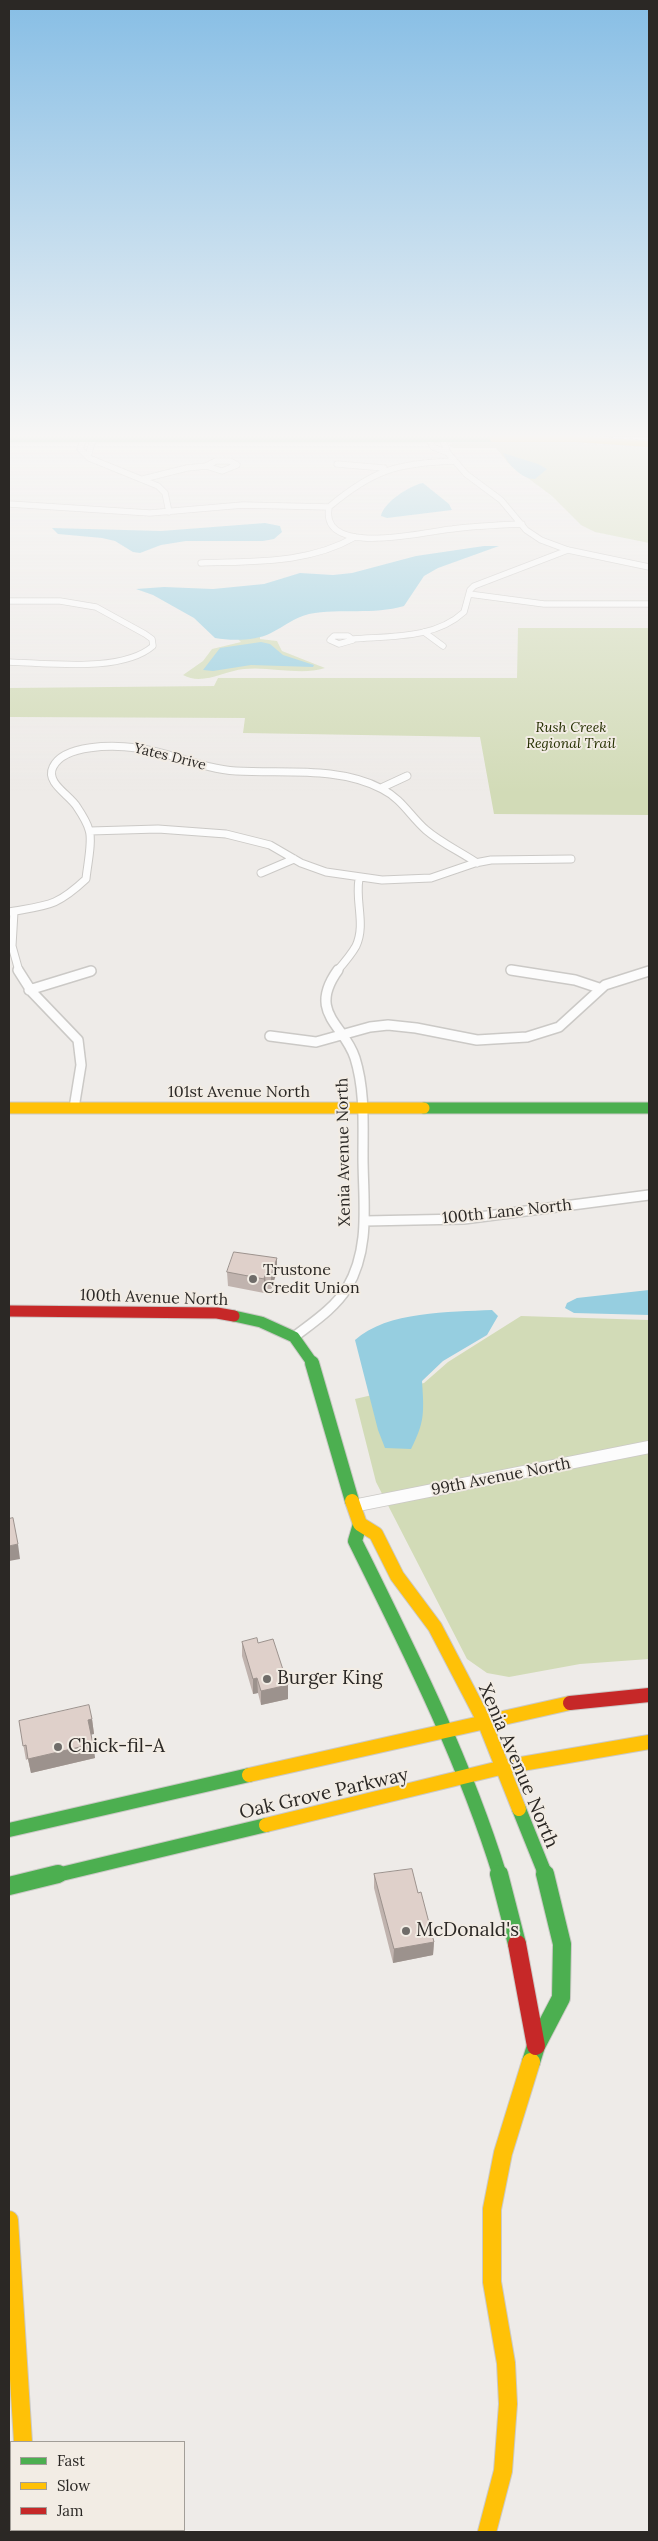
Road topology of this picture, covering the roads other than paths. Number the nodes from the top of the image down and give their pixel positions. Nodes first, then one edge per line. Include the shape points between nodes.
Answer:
1 (304, 556) edge
2 (553, 556) edge
3 (595, 556) edge
4 (201, 563) dead end
5 (649, 567) edge
6 (469, 594) junction
7 (9, 601) edge
8 (649, 604) edge
9 (424, 632) junction
10 (352, 639) dead end
11 (443, 646) dead end
12 (9, 662) edge
13 (407, 776) dead end
14 (381, 788) junction
15 (90, 831) junction
16 (294, 859) junction
17 (571, 859) dead end
18 (477, 863) junction
19 (261, 873) dead end
20 (359, 879) junction
21 (11, 912) edge
22 (511, 970) dead end
23 (92, 971) dead end
24 (649, 971) edge
25 (599, 988) junction
26 (28, 990) junction
27 (342, 1035) junction
28 (270, 1036) dead end
29 (9, 1108) edge
30 (74, 1108) junction
31 (362, 1108) junction
32 (649, 1108) edge
33 (649, 1195) edge
34 (365, 1221) junction
35 (9, 1312) edge
36 (294, 1337) junction
37 (649, 1447) edge
38 (353, 1506) junction
39 (360, 1524) junction
40 (649, 1695) edge
41 (484, 1721) junction
42 (444, 1731) junction
43 (649, 1742) edge
44 (504, 1768) junction
45 (464, 1778) junction
46 (9, 1830) edge
47 (9, 1886) edge
48 (536, 2046) junction
49 (9, 2220) edge
50 (23, 2441) edge
51 (487, 2532) edge

1 - 4 street
2 - 6 street via 479,584 471,588
3 - 5 street
6 - 8 street via 544,604
6 - 9 street via 461,616 452,623
7 - 12 street via 60,602 96,607 146,634 152,639 153,646 144,655 118,661
9 - 10 street
9 - 11 street
13 - 14 street
14 - 15 street, Yates Drive via 320,773 211,768 138,748 80,749 68,752 52,766 51,778 76,805
14 - 18 street, Yates Drive via 399,799 426,830
15 - 16 street via 132,828 210,832 272,846
15 - 21 street via 86,879 79,888 54,904
16 - 19 street
16 - 20 street via 333,874
17 - 18 street via 506,859
18 - 20 street via 439,877 414,881
20 - 27 street, Xenia Avenue North via 356,891 359,939 335,971 327,988 330,1019
21 - 26 street via 16,970
22 - 25 street via 566,978
23 - 26 street
24 - 25 street via 625,976
25 - 27 street via 585,1005 559,1026 526,1038 472,1040 403,1026 378,1026
26 - 30 street via 78,1041 82,1069
27 - 28 street via 317,1042
27 - 31 street, Xenia Avenue North via 357,1065
29 - 30 street, 101st Avenue North
30 - 31 street, 101st Avenue North
31 - 32 street, 101st Avenue North
31 - 34 street, Xenia Avenue North
33 - 34 street, 100th Lane North via 464,1219
34 - 36 street, Xenia Avenue North via 350,1283 323,1315
35 - 36 street, 100th Avenue North via 218,1313 260,1322
36 - 38 street, Xenia Avenue North via 314,1365
37 - 38 street, 99th Avenue North
38 - 39 street, Xenia Avenue North
39 - 41 street, Xenia Avenue North via 376,1534 397,1576 435,1627
39 - 42 street, Xenia Avenue North via 355,1541
40 - 41 street, Oak Grove Parkway via 590,1700
41 - 42 street, Oak Grove Parkway
41 - 44 street, Xenia Avenue North
42 - 45 street, Xenia Avenue North
42 - 46 street, Oak Grove Parkway
43 - 44 street, Oak Grove Parkway via 565,1754
44 - 45 street, Oak Grove Parkway
44 - 48 street, Xenia Avenue North via 548,1881 562,1944 561,1998
45 - 47 street, Oak Grove Parkway
45 - 48 street, Xenia Avenue North via 504,1886 519,1946
48 - 51 street, Xenia Avenue North via 499,2170 492,2210 491,2272 506,2364 508,2408 494,2513
49 - 50 street

